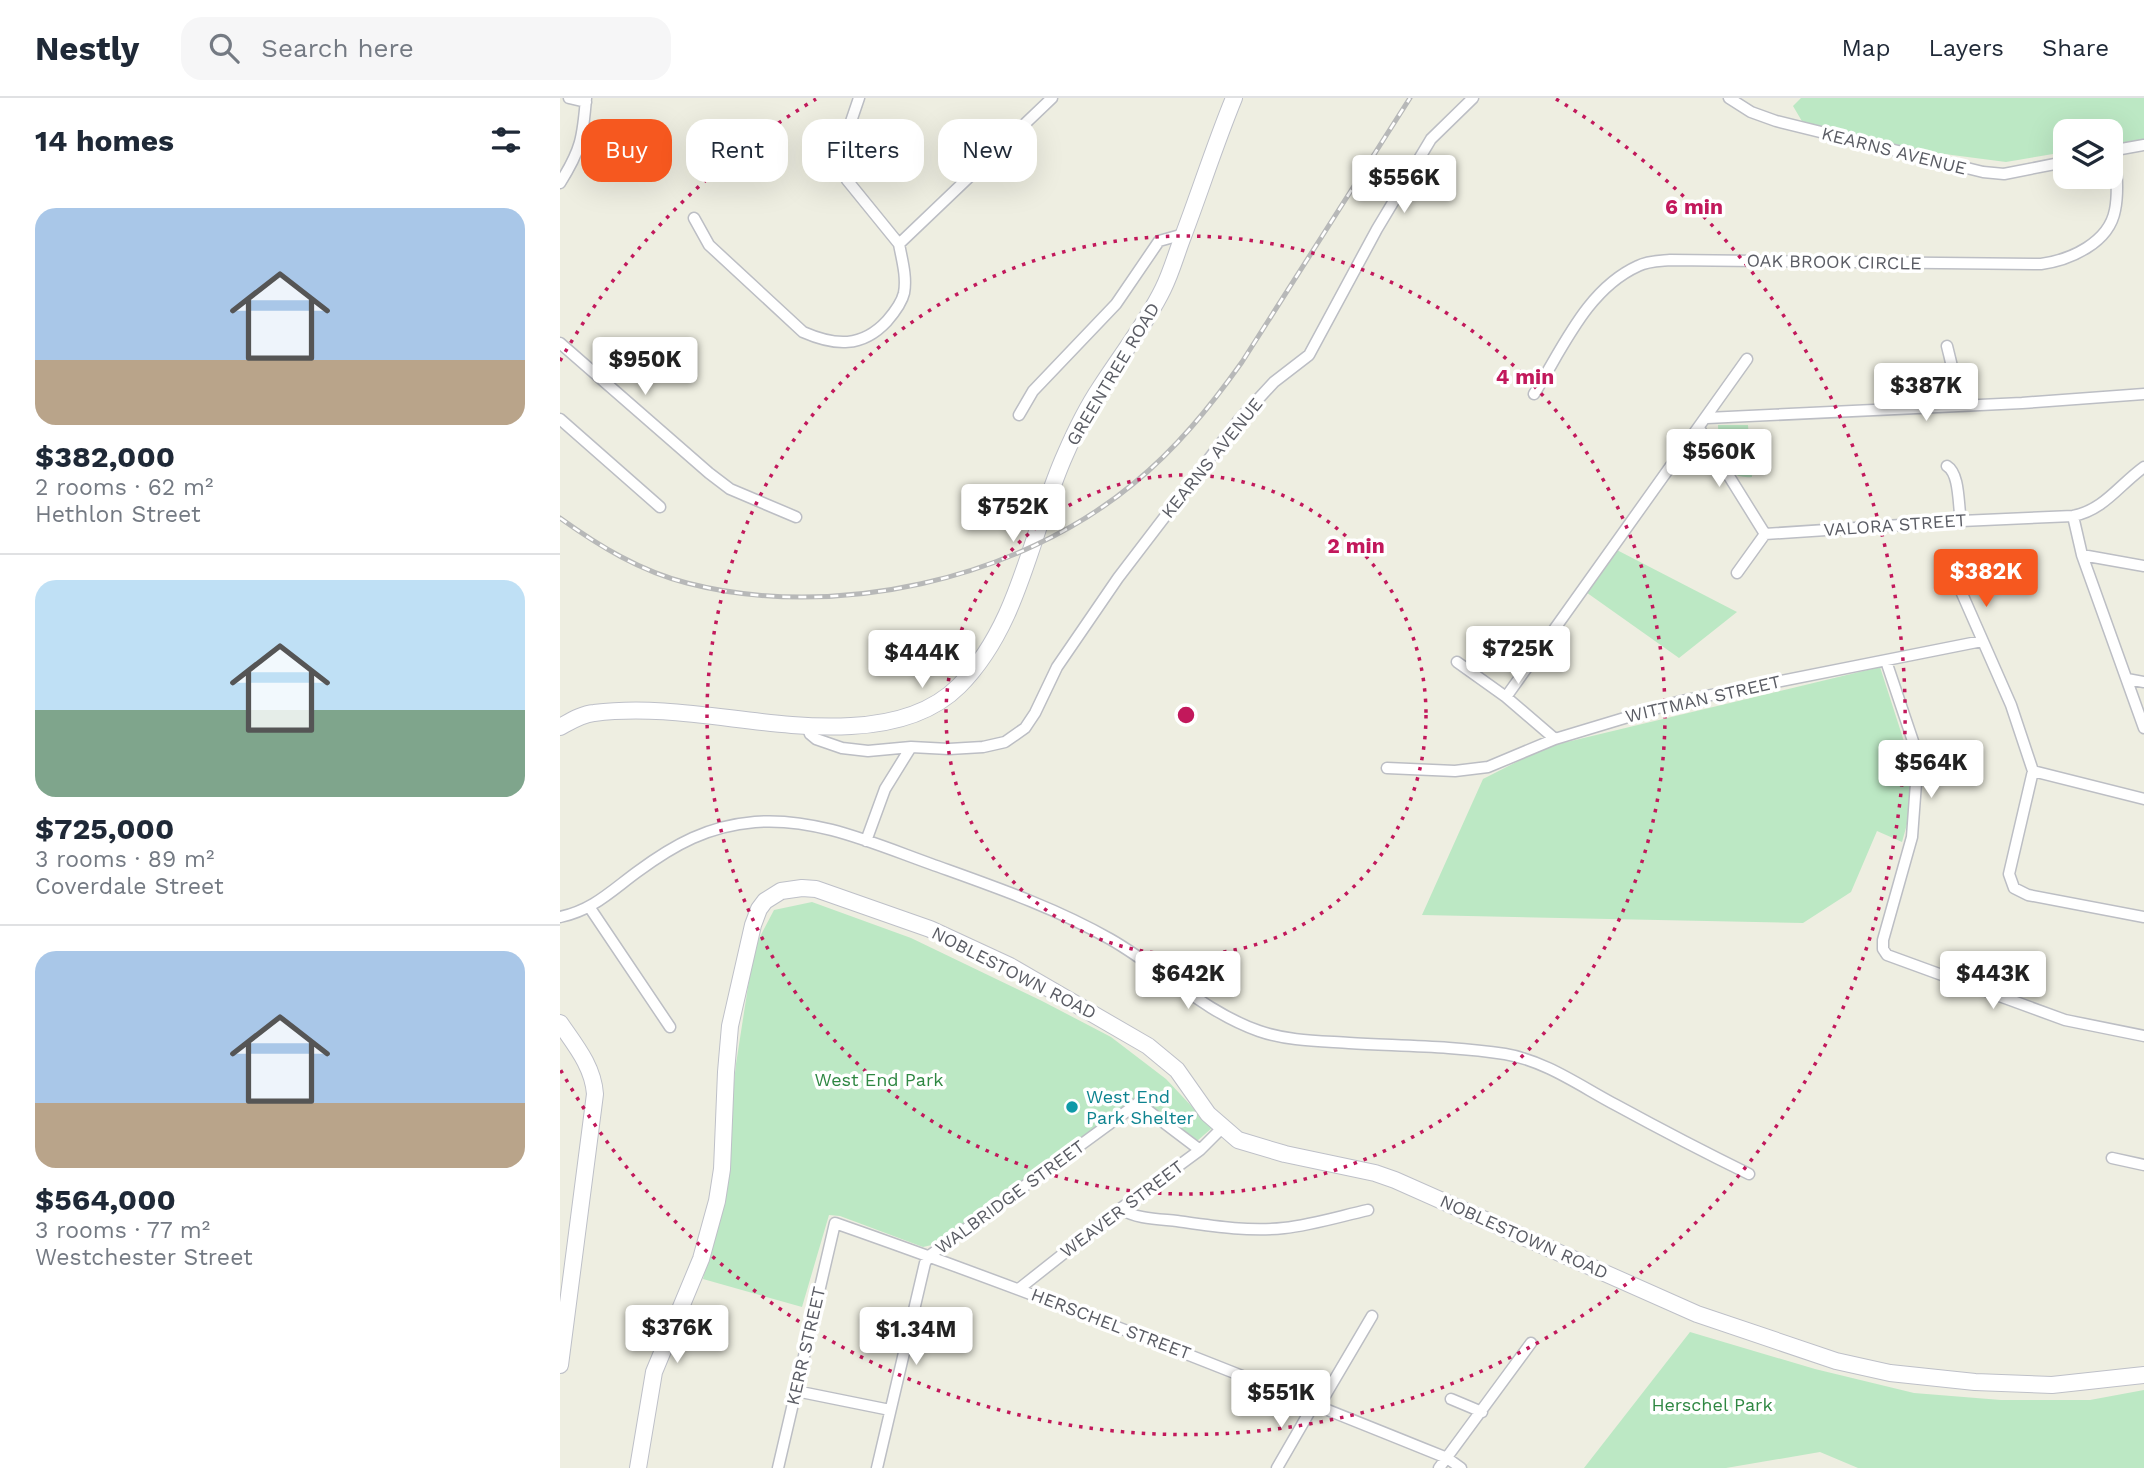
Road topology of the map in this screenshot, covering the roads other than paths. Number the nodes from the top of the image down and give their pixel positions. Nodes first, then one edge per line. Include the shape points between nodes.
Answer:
1 (569, 98) edge
2 (859, 98) edge
3 (1052, 98) edge
4 (1234, 98) edge
5 (1473, 98) edge
6 (1729, 98) edge
7 (586, 100) edge
8 (2144, 145) edge
9 (2123, 148) edge
10 (2053, 164) edge
11 (560, 183) edge
12 (2116, 189) edge
13 (694, 218) dead end
14 (1184, 234) junction
15 (899, 244) junction
16 (560, 343) edge
17 (1947, 346) dead end
18 (1747, 359) dead end
19 (1534, 394) dead end
20 (2144, 394) edge
21 (1941, 407) junction
22 (1019, 415) dead end
23 (560, 419) edge
24 (1703, 423) junction
25 (1947, 466) dead end
26 (2144, 467) edge
27 (660, 507) dead end
28 (2073, 516) junction
29 (796, 517) dead end
30 (1961, 521) junction
31 (1765, 534) junction
32 (2082, 555) junction
33 (2144, 566) edge
34 (1737, 573) dead end
35 (1960, 589) dead end
36 (1982, 641) junction
37 (1886, 661) junction
38 (1457, 663) dead end
39 (2127, 679) junction
40 (2144, 682) edge
41 (1506, 697) junction
42 (807, 726) junction
43 (560, 727) edge
44 (2144, 728) edge
45 (1555, 739) junction
46 (911, 747) junction
47 (1387, 768) dead end
48 (2033, 771) junction
49 (2144, 799) edge
50 (866, 841) junction
51 (590, 908) junction
52 (560, 917) edge
53 (2144, 917) edge
54 (560, 1023) edge
55 (670, 1027) dead end
56 (2144, 1036) edge
57 (1222, 1128) junction
58 (1200, 1150) junction
59 (2112, 1157) dead end
60 (2144, 1165) edge
61 (1749, 1174) dead end
62 (1120, 1209) junction
63 (1368, 1210) dead end
64 (835, 1223) joint
65 (929, 1256) junction
66 (1020, 1288) junction
67 (1372, 1316) dead end
68 (1531, 1343) dead end
69 (560, 1365) edge
70 (2144, 1375) edge
71 (796, 1391) junction
72 (1451, 1399) dead end
73 (1317, 1405) junction
74 (890, 1410) junction
75 (1482, 1412) junction
76 (1447, 1458) junction
77 (638, 1468) edge
78 (778, 1468) edge
79 (877, 1468) edge
80 (1277, 1468) edge
81 (1439, 1468) edge
82 (1461, 1468) edge

1 - 7 street
2 - 15 street via 842,148 845,172 856,193
3 - 15 street
4 - 14 main road, GREENTREE ROAD
5 - 46 street, KEARNS AVENUE via 1431,139 1309,355 1274,382 1238,421 1150,536 1056,667 1025,728 1006,742 983,747
6 - 10 street, KEARNS AVENUE via 1776,121 1983,172 2004,174
7 - 11 street via 581,144
8 - 9 street
12 - 19 street, OAK BROOK CIRCLE via 2113,217 2096,240 2060,262 1670,260 1641,264 1611,281 1590,304
13 - 15 street via 709,245 803,332 841,344 877,332 904,295
14 - 22 street via 1158,242 1116,304 1033,391
14 - 42 main road, GREENTREE ROAD via 1164,289 1076,429 1010,607 973,671 940,701 914,716 849,727
16 - 29 street via 730,489
17 - 21 street via 1953,386
18 - 24 street
20 - 21 street
21 - 24 street
23 - 27 street
24 - 31 street
24 - 41 street
25 - 30 street via 1954,471
26 - 28 street via 2101,506
28 - 30 street, VALORA STREET
28 - 32 street
30 - 31 street, VALORA STREET
31 - 34 street
32 - 33 street
32 - 39 street
35 - 36 street
36 - 37 street, WITTMAN STREET
36 - 48 street via 2011,705
37 - 45 street, WITTMAN STREET via 1681,701
37 - 56 street via 1918,756 1912,837 1883,940 1887,955 2065,1020
38 - 41 street
39 - 40 street
39 - 44 street
41 - 45 street
42 - 43 main road, GREENTREE ROAD via 632,712 593,713
42 - 46 street, KEARNS AVENUE via 816,739 842,748
45 - 47 street, WITTMAN STREET via 1488,767 1455,771
46 - 50 street via 885,789
48 - 49 street
48 - 53 street via 2009,874 2014,888 2028,895
50 - 51 street via 797,823 756,822 715,830 677,844
50 - 61 street via 1024,897 1111,939 1209,1006 1250,1027 1287,1038 1507,1055 1547,1066
51 - 52 street
51 - 55 street
54 - 69 main road via 593,1075 595,1094
57 - 58 street, WEAVER STREET
57 - 70 main road, NOBLESTOWN ROAD via 1255,1146 1395,1180 1697,1314 1836,1361 1890,1373 1975,1382 2052,1385
57 - 77 main road, NOBLESTOWN ROAD via 1177,1070 1149,1046 1010,966 930,929 816,889 789,888 772,896 759,909 753,925 730,1026 722,1169 713,1219 654,1372
58 - 62 street, WEAVER STREET
58 - 65 street, WALBRIDGE STREET via 1138,1103
59 - 60 street
62 - 63 street via 1141,1217 1267,1229
62 - 66 street, WEAVER STREET
64 - 65 street, HERSCHEL STREET
64 - 71 street, KERR STREET
65 - 66 street, HERSCHEL STREET
65 - 74 street, WALBRIDGE STREET
66 - 73 street, HERSCHEL STREET
67 - 73 street
68 - 75 street
71 - 74 street
71 - 78 street, KERR STREET
72 - 75 street
73 - 76 street, HERSCHEL STREET
73 - 80 street
74 - 79 street, WALBRIDGE STREET
75 - 76 street
76 - 81 street
76 - 82 street, HERSCHEL STREET

